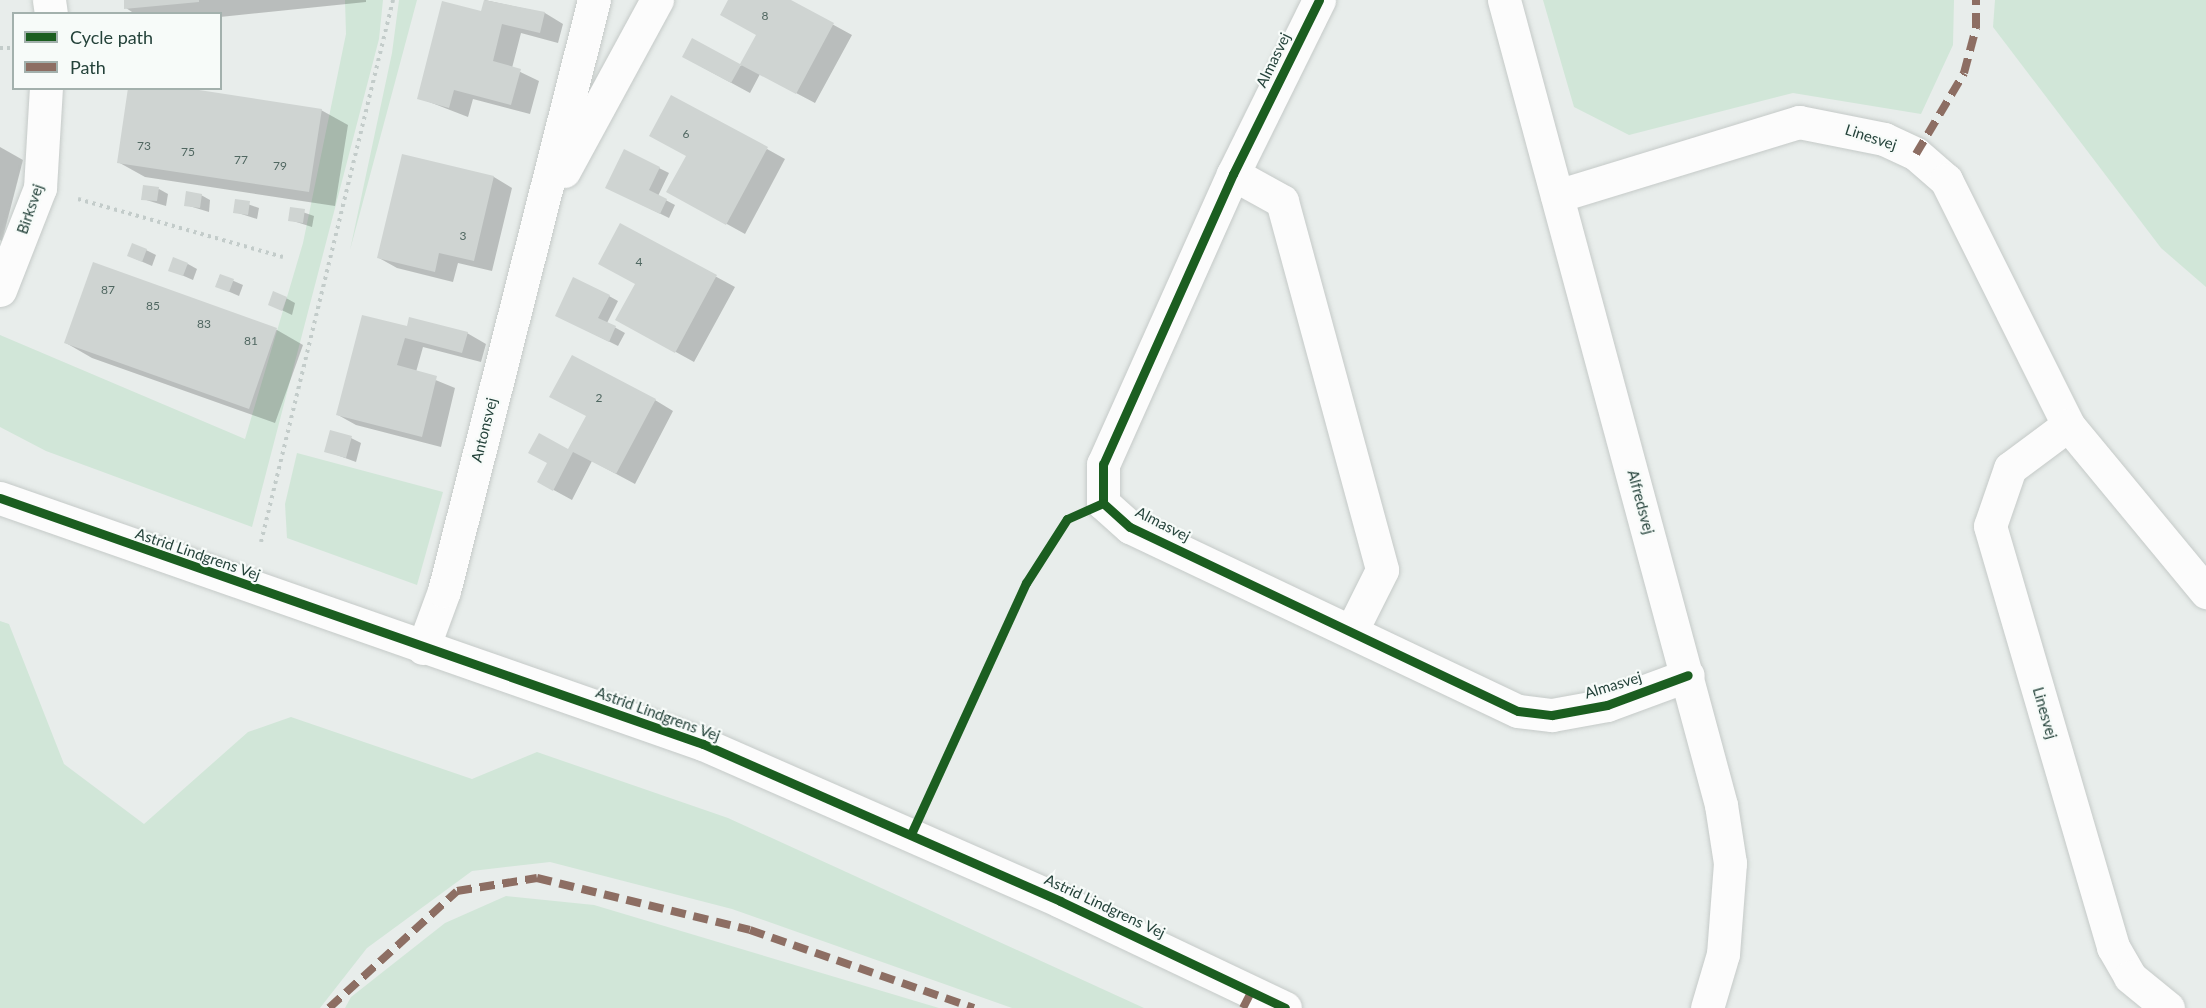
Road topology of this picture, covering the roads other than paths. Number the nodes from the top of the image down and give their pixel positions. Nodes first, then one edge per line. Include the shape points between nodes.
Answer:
1 (594, 0) edge
2 (657, 0) edge
3 (1319, 0) edge
4 (1504, 0) edge
5 (46, 90) edge
6 (1233, 174) junction
7 (1557, 196) junction
8 (542, 212) junction
9 (0, 290) edge
10 (2068, 425) junction
11 (0, 498) edge
12 (2206, 592) edge
13 (1353, 628) junction
14 (423, 648) junction
15 (1688, 675) junction
16 (1285, 1008) edge
17 (1707, 1008) edge
18 (2169, 1008) edge

1 - 8 street, Antonsvej
2 - 8 street, Antonsvej
3 - 6 street, Almasvej
4 - 7 street, Alfredsvej
5 - 9 street, Birksvej via 40,188
6 - 13 street via 1282,201 1382,570
6 - 13 street, Almasvej via 1103,464 1103,504 1130,527
7 - 10 street, Linesvej via 1799,122 1884,139 1916,154 1946,180
7 - 15 street, Alfredsvej
8 - 14 street, Antonsvej via 444,591
10 - 12 street, Linesvej
10 - 18 street, Linesvej via 2010,468 1990,526 2113,947 2130,977
11 - 14 street, Astrid Lindgrens Vej
13 - 15 street, Almasvej via 1518,711 1552,715 1607,705
14 - 16 street, Astrid Lindgrens Vej via 703,744 1060,901
15 - 17 street, Alfredsvej via 1730,863 1723,954

